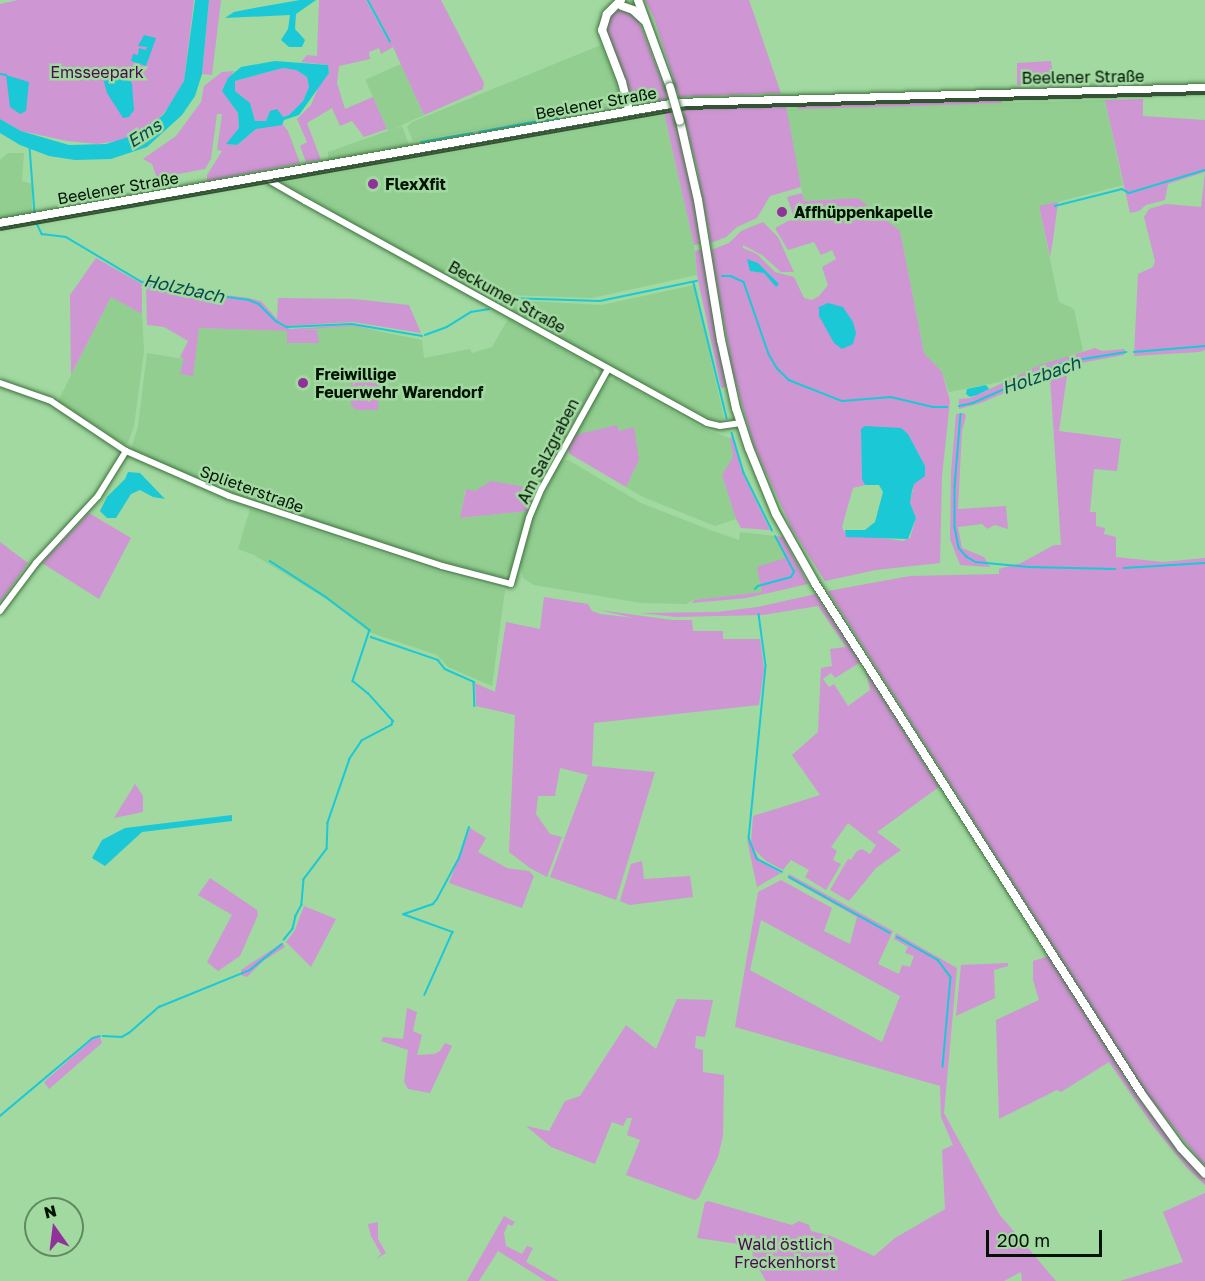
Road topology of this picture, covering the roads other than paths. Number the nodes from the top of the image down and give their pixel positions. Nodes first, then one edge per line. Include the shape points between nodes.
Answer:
1 (636, 0) edge
2 (621, 2) edge
3 (649, 27) junction
4 (1205, 88) edge
5 (629, 110) junction
6 (267, 175) junction
7 (0, 223) edge
8 (608, 369) junction
9 (0, 383) edge
10 (741, 423) junction
11 (126, 451) junction
12 (511, 584) joint
13 (0, 611) edge
14 (1205, 1173) edge

1 - 2 main road
1 - 3 main road
2 - 3 main road
2 - 5 main road via 604,20 603,34
3 - 10 main road, bridge via 680,121 698,200 728,375
4 - 5 main road, Beelener Straße via 716,100
5 - 6 main road, Beelener Straße
6 - 7 main road, Beelener Straße
6 - 8 street, Beckumer Straße via 270,181 305,201
8 - 10 street, Beckumer Straße via 706,423
8 - 12 street, Am Salzgraben via 542,488
9 - 11 street, Splieterstraße via 51,401
10 - 14 main road via 771,503 815,583 1136,1084 1176,1141
11 - 12 street, Splieterstraße via 188,480 278,514
11 - 13 street via 98,496 36,563

